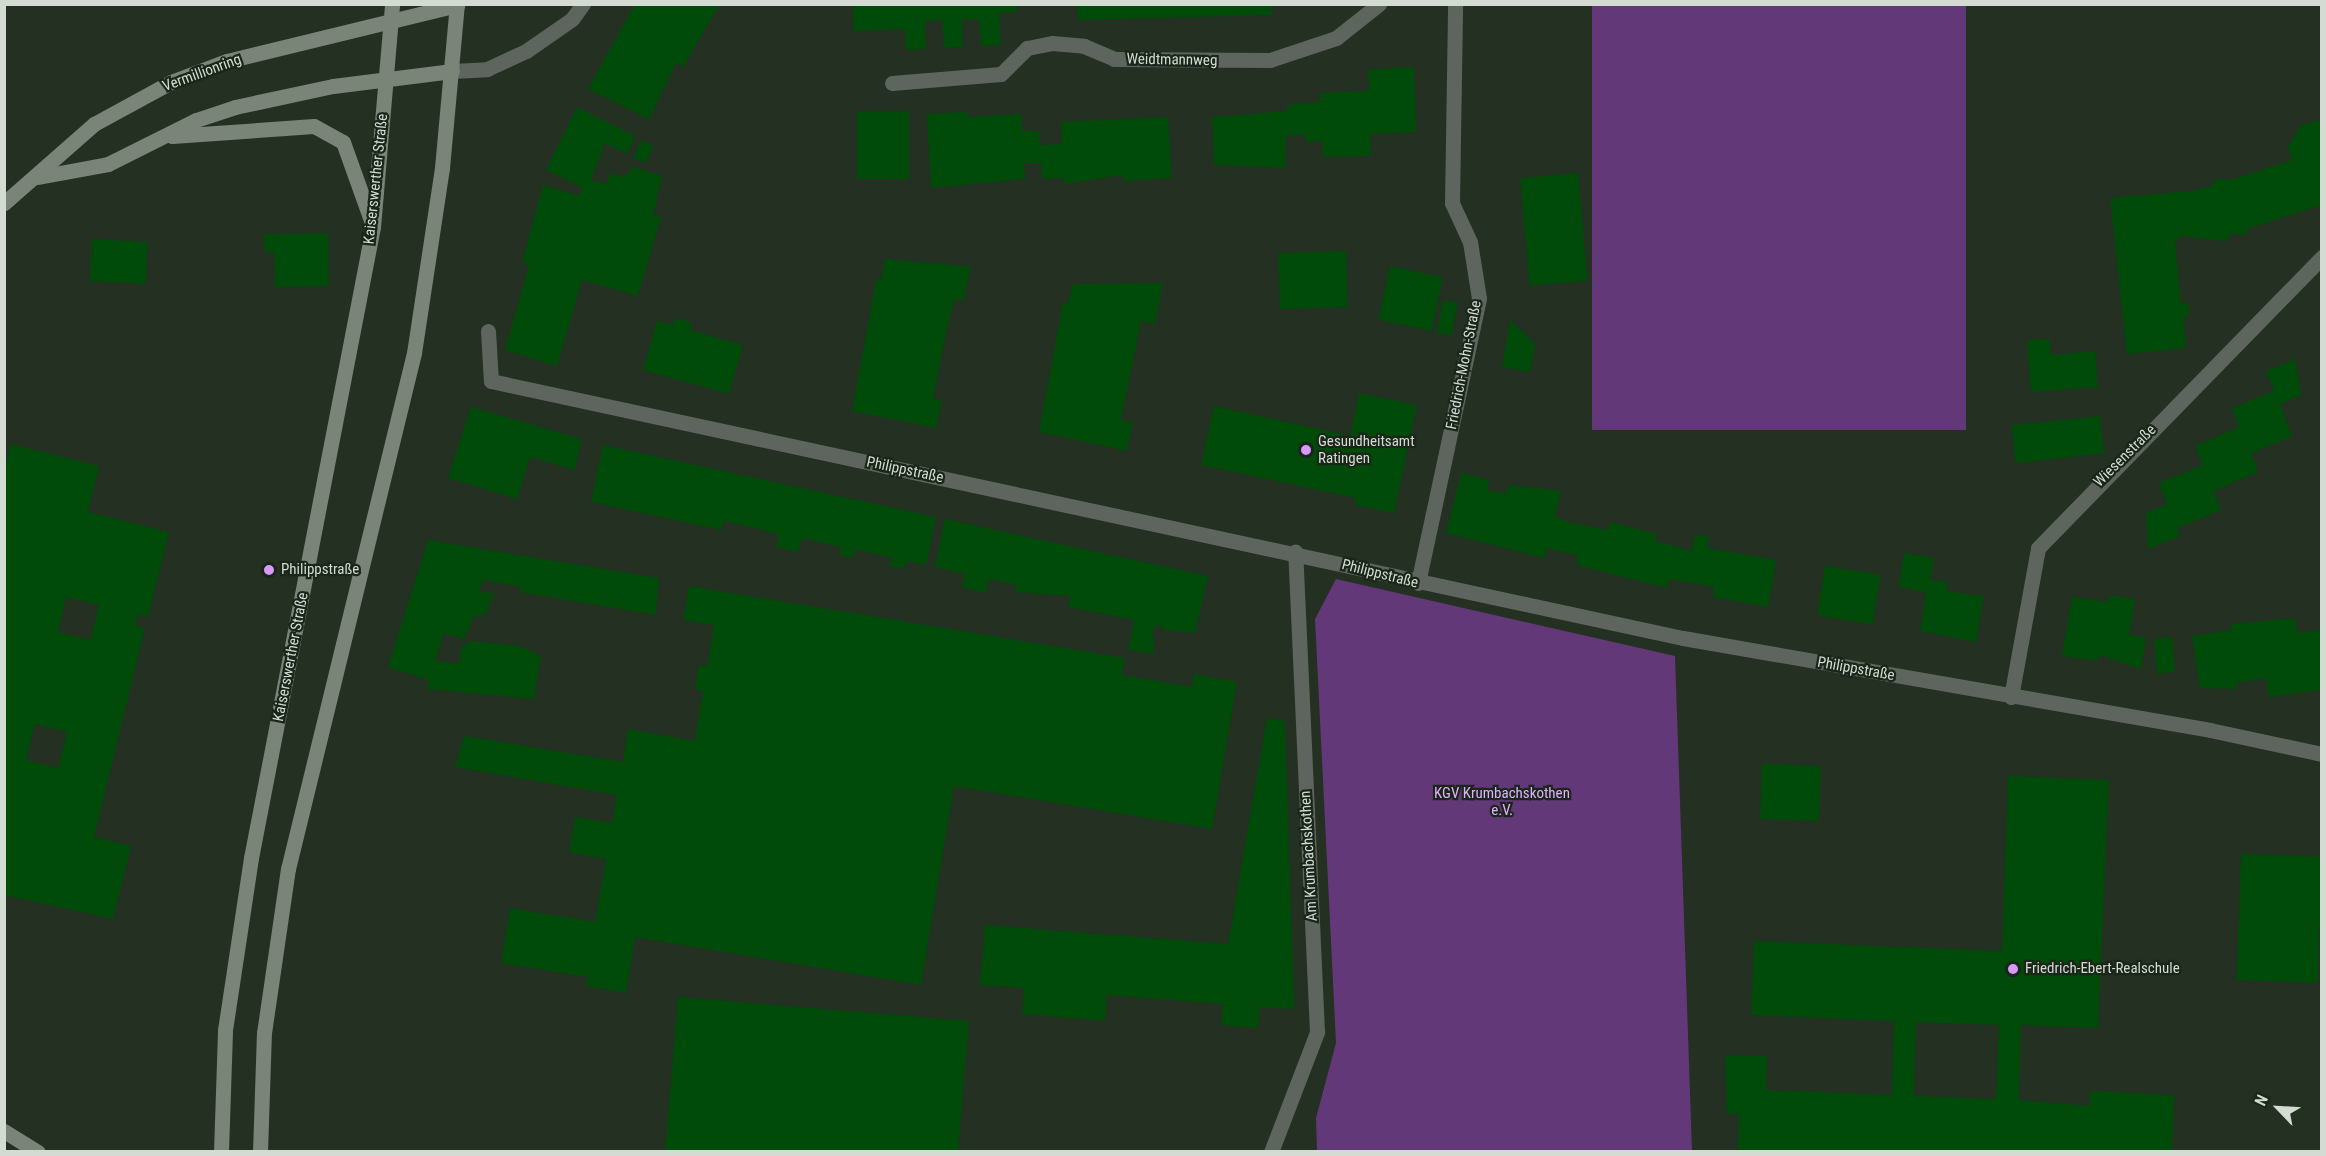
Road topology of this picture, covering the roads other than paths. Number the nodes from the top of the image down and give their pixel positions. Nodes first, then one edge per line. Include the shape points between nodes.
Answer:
1 (392, 4) edge
2 (583, 4) edge
3 (1379, 4) edge
4 (1455, 4) edge
5 (457, 5) edge
6 (391, 21) junction
7 (452, 71) junction
8 (386, 78) junction
9 (892, 83) dead end
10 (170, 136) junction
11 (38, 177) junction
12 (4, 203) edge
13 (373, 227) junction
14 (2322, 257) edge
15 (488, 331) dead end
16 (1295, 552) junction
17 (1418, 583) junction
18 (2011, 697) junction
19 (2322, 754) edge
20 (4, 1131) edge
21 (38, 1152) edge
22 (221, 1152) edge
23 (260, 1152) edge
24 (1272, 1152) edge

1 - 6 main road, Kaiserswerther Straße
2 - 7 street via 572,19 526,51 487,69
3 - 9 street, Weidtmannweg via 1336,38 1270,60 1114,59 1084,45 1052,43 1027,48 1002,74
4 - 17 street, Friedrich-Mohn-Straße via 1452,203 1470,242 1479,298
5 - 6 main road, Vermillionring
5 - 7 main road
6 - 8 main road, Kaiserswerther Straße
6 - 11 main road, Vermillionring via 227,61 171,82 94,124
7 - 8 main road, Vermillionring
7 - 23 main road via 414,353 288,869 264,1032
8 - 10 main road, Vermillionring via 235,107
8 - 13 main road, Kaiserswerther Straße
10 - 11 main road, Vermillionring via 108,164
10 - 13 main road, Vermillionring via 314,126 344,142
11 - 12 main road, Vermillionring
13 - 22 main road, Kaiserswerther Straße via 249,869 225,1030
14 - 18 street, Wiesenstraße via 2038,548
15 - 16 street, Philippstraße via 491,381
16 - 17 street, Philippstraße
16 - 24 street, Am Krumbachskothen via 1317,1032
17 - 18 street, Philippstraße
18 - 19 street, Philippstraße
20 - 21 main road

